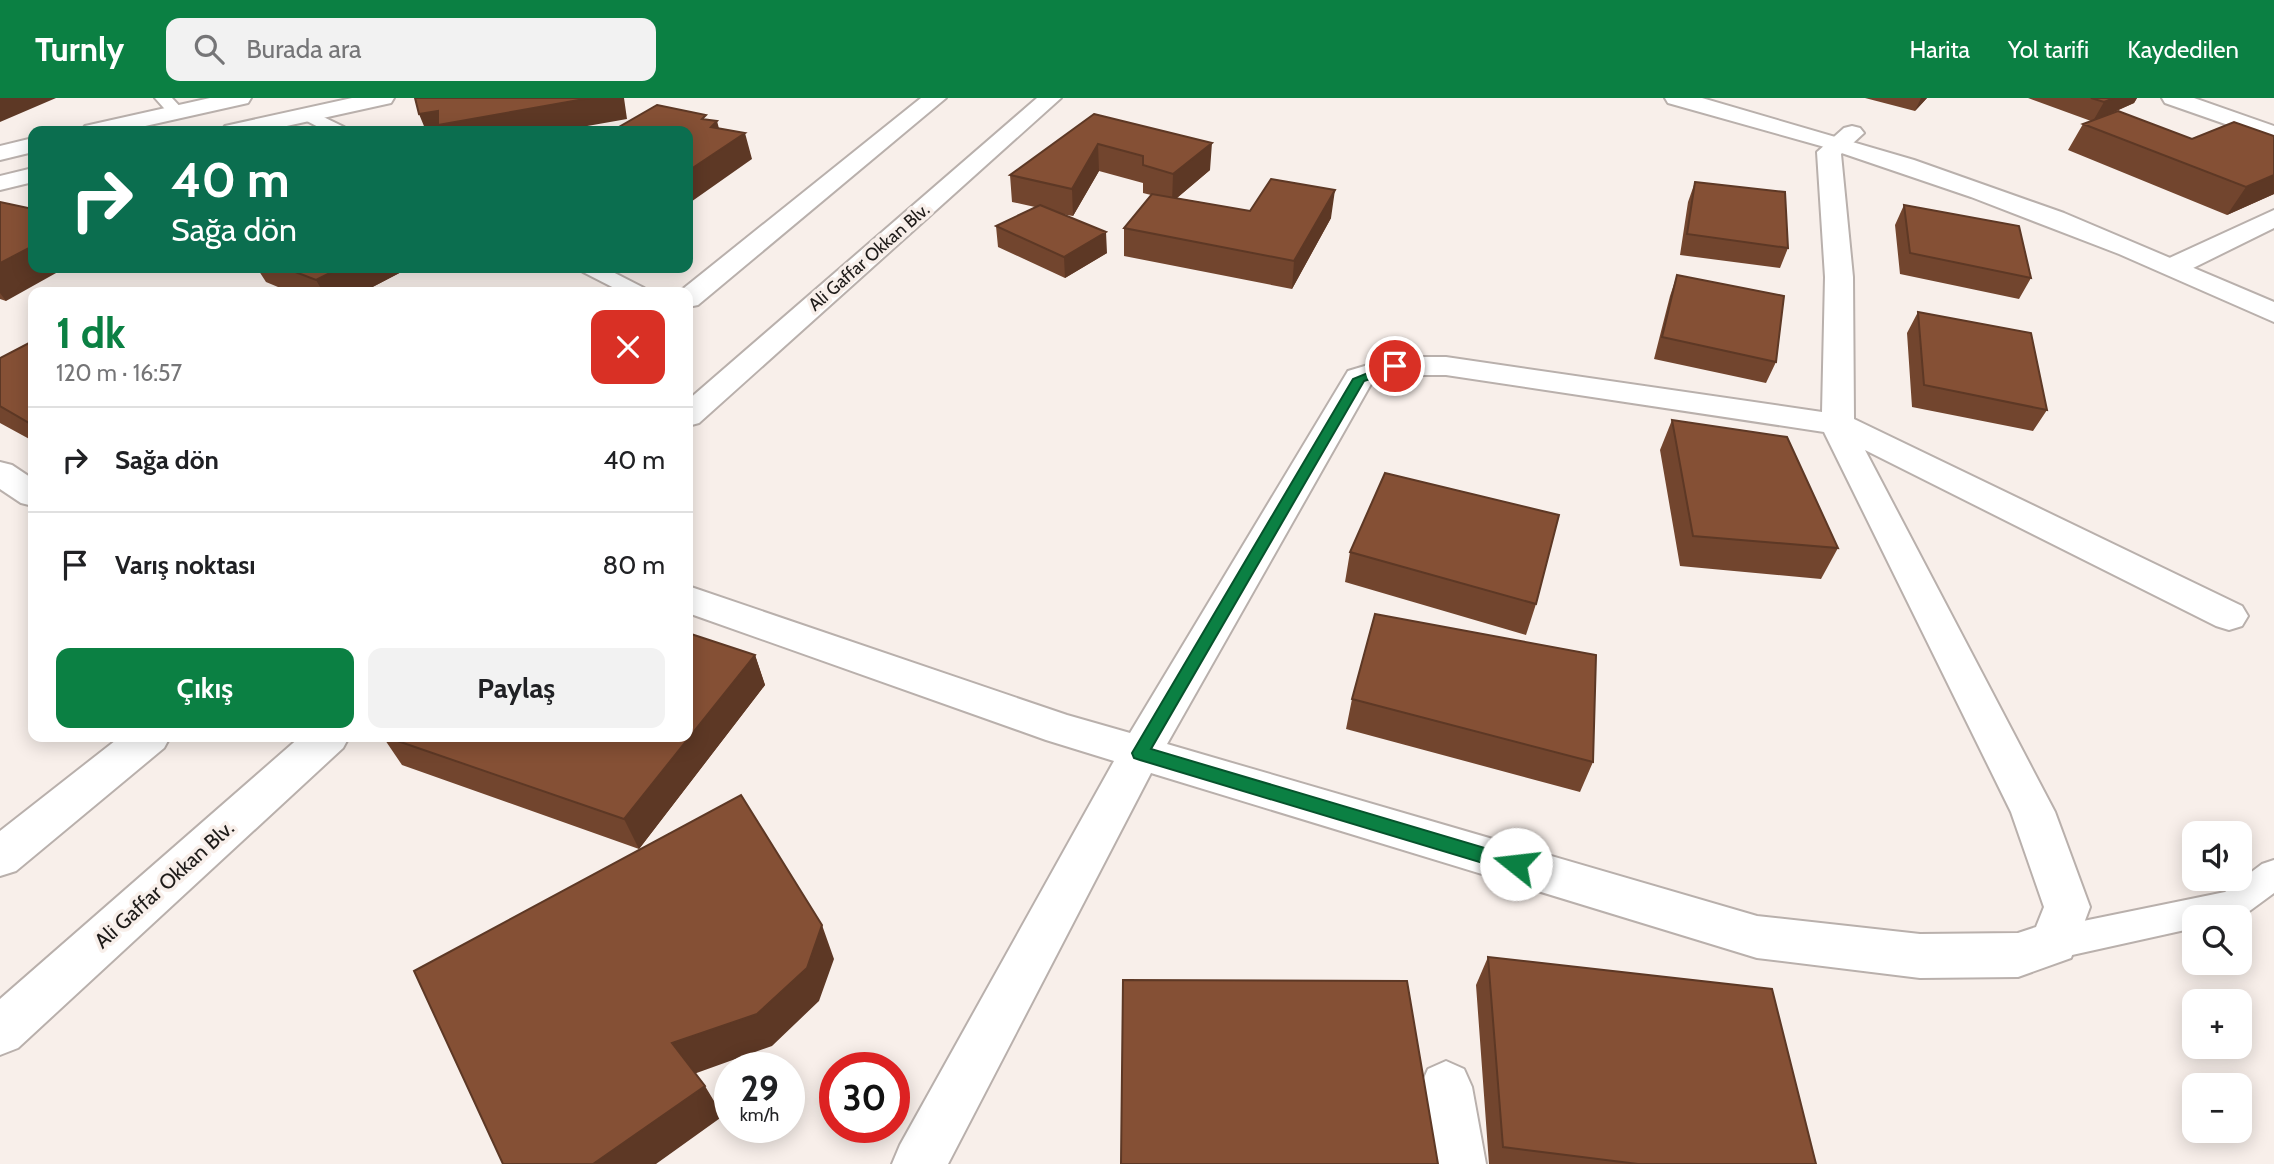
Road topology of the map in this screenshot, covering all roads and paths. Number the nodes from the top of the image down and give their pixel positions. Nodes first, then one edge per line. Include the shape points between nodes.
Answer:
1 (240, 98) edge
2 (383, 98) edge
3 (935, 98) edge
4 (1049, 98) edge
5 (1676, 98) edge
6 (1734, 98) edge
7 (2173, 98) edge
8 (170, 105) edge
9 (309, 115) junction
10 (108, 126) edge
11 (257, 126) edge
12 (329, 126) edge
13 (2274, 134) edge
14 (1846, 138) junction
15 (28, 146) edge
16 (0, 153) edge
17 (28, 177) edge
18 (0, 183) edge
19 (2274, 218) edge
20 (2200, 255) junction
21 (2175, 266) junction
22 (600, 273) edge
23 (627, 287) edge
24 (2274, 288) edge
25 (693, 295) edge
26 (2274, 313) edge
27 (693, 412) edge
28 (1838, 424) junction
29 (0, 473) edge
30 (28, 492) edge
31 (693, 601) edge
32 (2229, 616) dead end
33 (143, 742) edge
34 (322, 742) edge
35 (1140, 753) junction
36 (0, 857) edge
37 (2274, 874) edge
38 (2054, 943) junction
39 (0, 1031) edge
40 (1446, 1087) dead end
41 (919, 1164) edge
42 (1459, 1164) edge

1 - 8 street
2 - 9 street
3 - 25 street
4 - 27 street, Ali Gaffar Okkan Blv.
5 - 14 street
6 - 14 street
7 - 13 street
8 - 10 street
9 - 11 street
9 - 12 lane
14 - 20 street via 2025,188
14 - 21 street
14 - 28 street via 1829,152 1839,278
15 - 16 street
17 - 18 street
19 - 20 street
20 - 21 street
20 - 24 street
21 - 26 street
22 - 23 lane
28 - 32 street
28 - 35 street via 1446,366 1395,366 1359,379
28 - 38 street via 2033,812 2067,907
29 - 30 street
31 - 35 street
33 - 36 street
34 - 39 street, Ali Gaffar Okkan Blv.
35 - 38 street via 1757,937 1920,956 2018,955
35 - 41 street
37 - 38 lane via 2234,905
40 - 42 street

